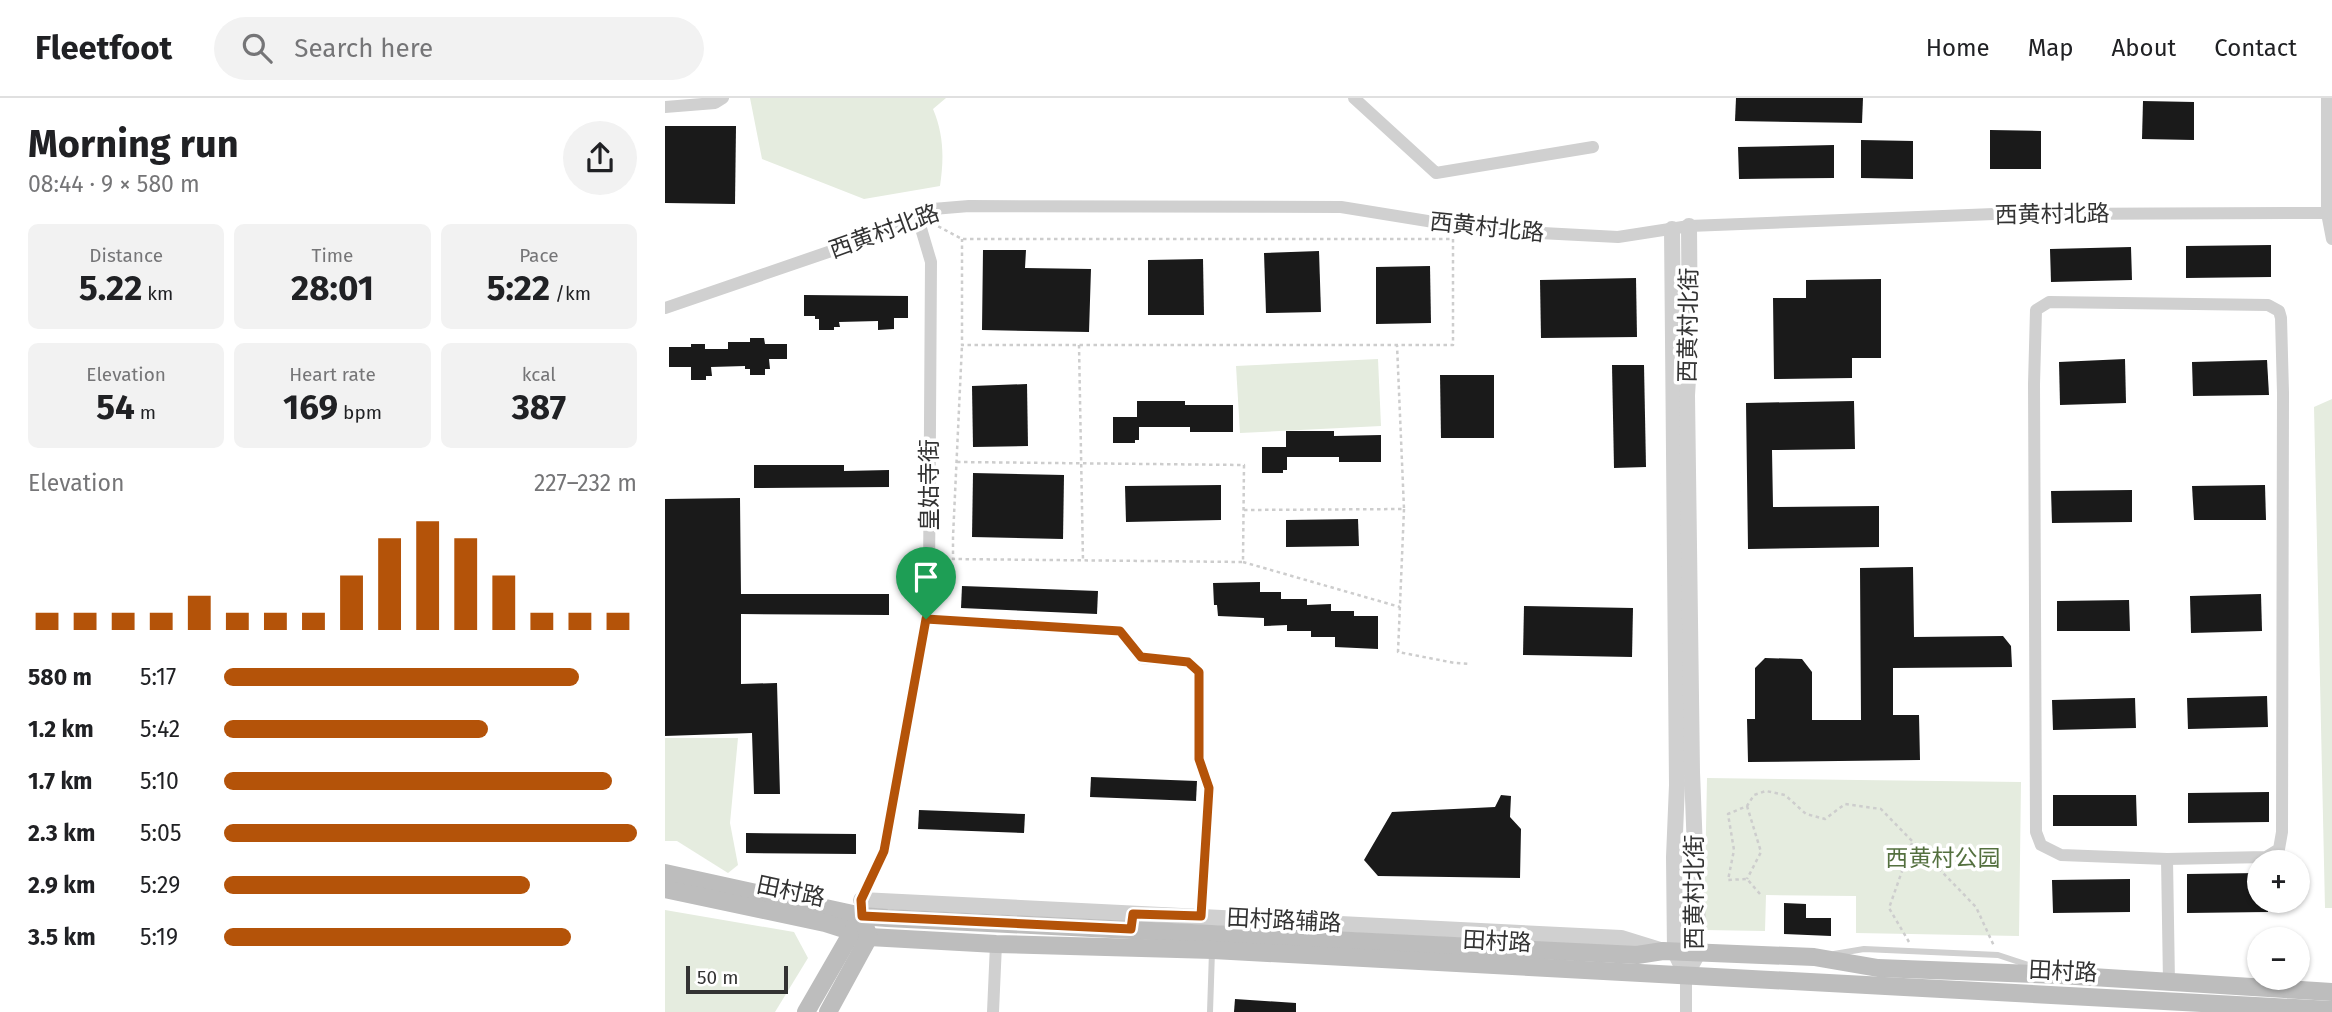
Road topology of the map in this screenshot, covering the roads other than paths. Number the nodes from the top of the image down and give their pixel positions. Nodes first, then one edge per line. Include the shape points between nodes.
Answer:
1 (723, 98) edge
2 (1354, 98) edge
3 (2327, 98) edge
4 (665, 107) edge
5 (1593, 147) dead end
6 (2327, 213) junction
7 (916, 215) junction
8 (1689, 226) junction
9 (1672, 229) junction
10 (2332, 239) edge
11 (665, 308) edge
12 (926, 619) junction
13 (2167, 859) junction
14 (665, 873) edge
15 (665, 889) edge
16 (862, 908) junction
17 (1201, 916) junction
18 (1132, 922) junction
19 (861, 934) junction
20 (996, 944) junction
21 (1213, 950) junction
22 (1669, 951) junction
23 (1697, 953) junction
24 (1814, 957) junction
25 (1686, 975) junction
26 (2060, 975) junction
27 (2169, 983) junction
28 (2332, 992) edge
29 (2332, 1010) edge
30 (806, 1012) edge
31 (828, 1012) edge
32 (993, 1012) edge
33 (1210, 1012) edge
34 (1686, 1012) edge

1 - 4 street via 715,103
2 - 5 street via 1436,173
3 - 6 street
6 - 8 street, 西黄村北路 via 1994,214
6 - 10 street
7 - 9 street, 西黄村北路 via 969,206 1341,207 1483,230 1618,237
7 - 11 street, 西黄村北路 via 843,247
7 - 12 street, 皇姑寺街 via 931,262
8 - 9 street, 西黄村北路
8 - 23 street, 西黄村北街 via 1687,395
9 - 22 street, 西黄村北街 via 1677,785
12 - 16 street, 皇姑寺街 via 884,851
12 - 17 street via 1120,631 1141,657 1188,662 1199,672 1199,759 1209,788
13 - 13 street via 2061,855 2042,845 2036,832 2036,310 2049,302 2268,305 2279,311 2281,318 2281,841 2279,849 2266,857
13 - 27 street
14 - 16 main road, 田村路
15 - 19 main road, 田村路
16 - 18 main road, 田村路
16 - 19 main road
17 - 18 street, 田村路辅路
17 - 22 street, 田村路辅路 via 1621,938
18 - 22 main road, 田村路 via 1637,954
19 - 20 main road, 田村路
19 - 30 main road
19 - 31 main road
20 - 21 main road, 田村路
20 - 32 street
21 - 25 main road, 田村路
21 - 33 lane
22 - 23 main road, 田村路
22 - 25 street, 西黄村北街
23 - 24 main road, 田村路
23 - 25 street, 西黄村北街
24 - 26 main road, 田村路 via 1878,968
24 - 26 lane via 1864,949 1998,955
25 - 29 main road, 田村路
25 - 34 street
26 - 27 main road, 田村路
27 - 28 main road, 田村路

